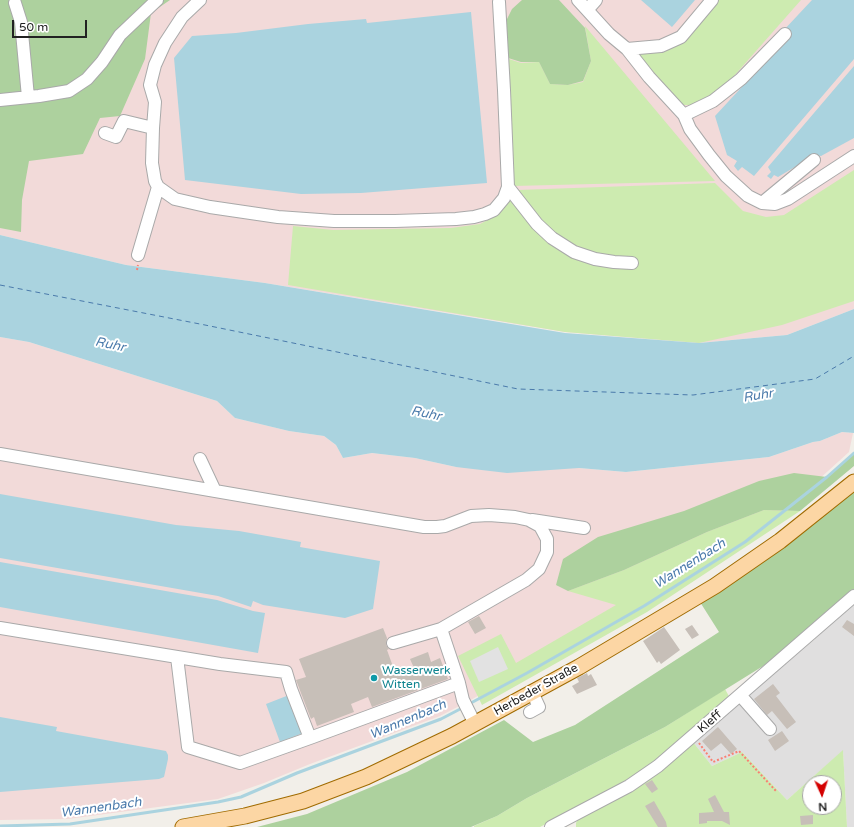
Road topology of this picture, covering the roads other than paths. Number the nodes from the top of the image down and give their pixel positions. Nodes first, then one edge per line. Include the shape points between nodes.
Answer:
1 (158, 0) edge
2 (200, 0) edge
3 (578, 0) edge
4 (596, 0) edge
5 (712, 0) edge
6 (499, 2) dead end
7 (15, 3) dead end
8 (588, 9) junction
9 (785, 34) dead end
10 (626, 50) junction
11 (28, 97) junction
12 (0, 100) edge
13 (684, 114) junction
14 (153, 128) junction
15 (105, 133) dead end
16 (854, 156) edge
17 (814, 160) dead end
18 (508, 187) junction
19 (158, 188) junction
20 (762, 203) junction
21 (138, 255) dead end
22 (632, 263) dead end
23 (0, 454) edge
24 (200, 459) dead end
25 (854, 482) edge
26 (215, 491) junction
27 (529, 520) junction
28 (584, 528) dead end
29 (854, 596) edge
30 (0, 628) edge
31 (441, 628) junction
32 (393, 643) dead end
33 (177, 657) junction
34 (459, 684) junction
35 (532, 692) junction
36 (740, 695) junction
37 (530, 712) dead end
38 (475, 724) junction
39 (770, 729) dead end
40 (310, 738) junction
41 (559, 825) edge
42 (183, 827) edge

1 - 11 street via 120,35 102,62 86,79 69,91
2 - 14 street via 182,17 165,43 155,65 150,85 155,102
3 - 8 street
4 - 8 street
5 - 10 street via 681,37 661,46
6 - 18 street
7 - 11 street via 21,22
8 - 10 street
9 - 13 street via 741,79 713,101
10 - 13 street
11 - 12 street
13 - 20 street via 690,129 726,176 748,196
14 - 15 street via 124,121 116,137
14 - 19 street via 152,163
16 - 20 street via 788,199 775,204
17 - 20 street
18 - 19 street via 504,198 494,210 485,214 456,219 395,221 278,217 175,199
18 - 22 street via 537,224 552,238 574,252 614,262
19 - 21 street
23 - 26 street
24 - 26 street
25 - 35 main road, Herbeder Straße via 780,541 715,586
26 - 27 street via 424,527 445,526 471,516 489,515
27 - 28 street
27 - 31 street via 540,526 547,539 547,552 538,568 526,580
29 - 36 street, Kleff
30 - 33 street
31 - 32 street
31 - 34 street
33 - 40 street via 286,672
33 - 40 street via 188,747 240,763
34 - 38 street
34 - 40 street
35 - 37 street via 539,707
35 - 38 main road, Herbeder Straße
36 - 39 street
36 - 41 street, Kleff via 644,777
38 - 42 main road, Herbeder Straße via 397,763 331,791 272,809

